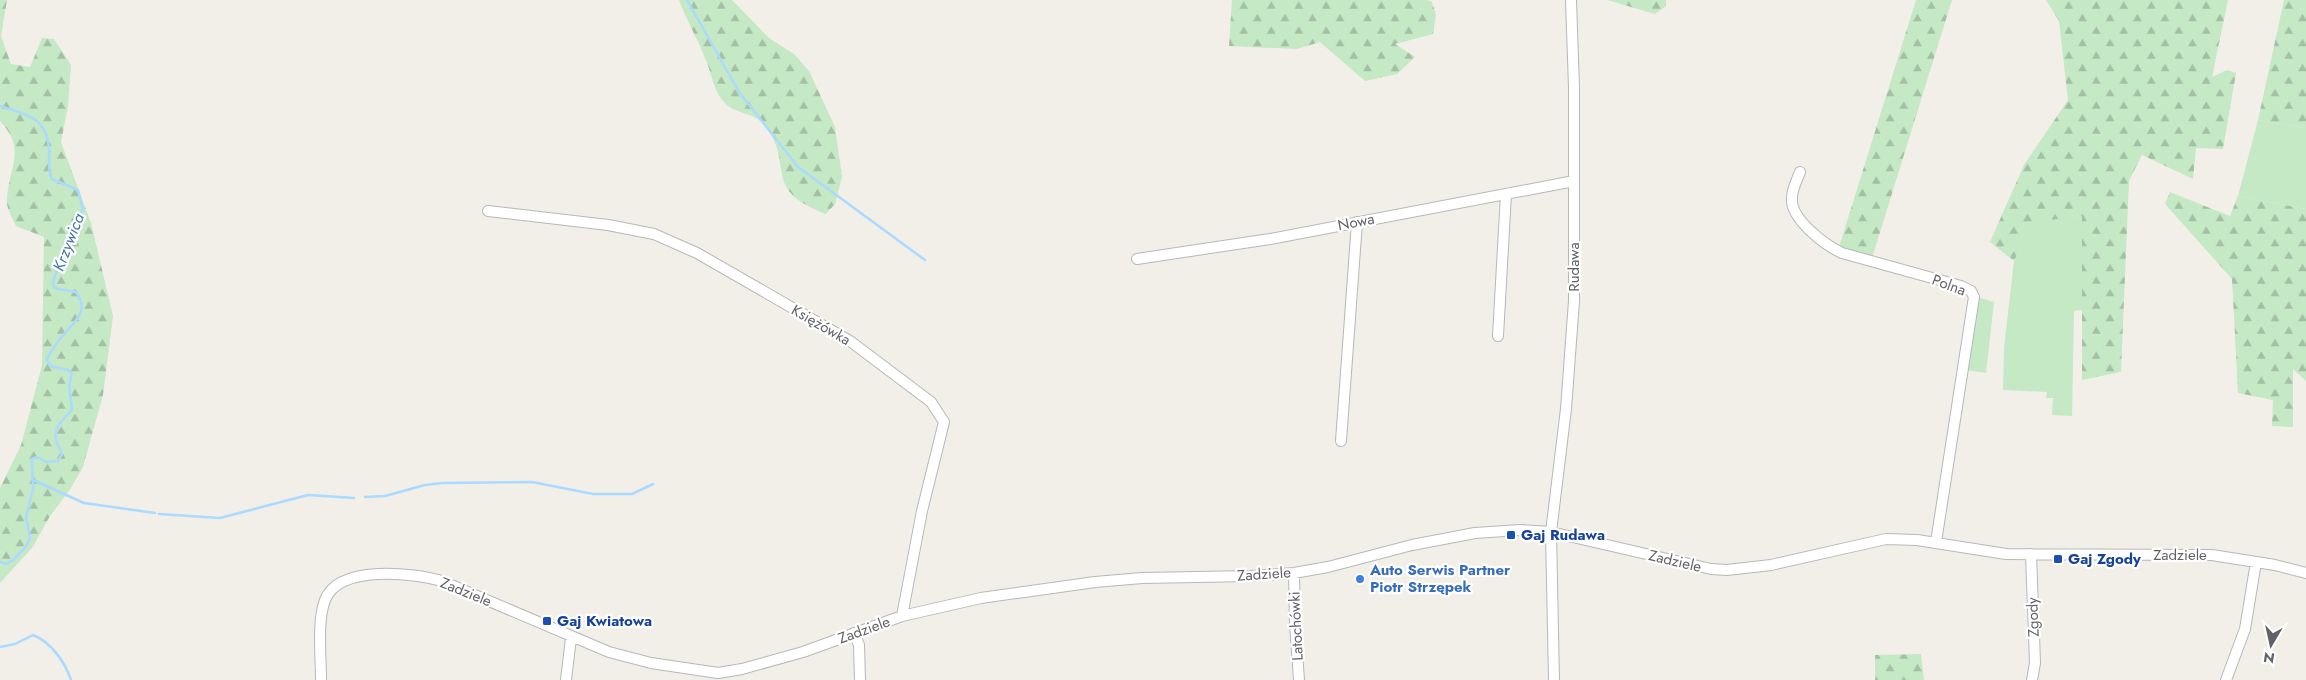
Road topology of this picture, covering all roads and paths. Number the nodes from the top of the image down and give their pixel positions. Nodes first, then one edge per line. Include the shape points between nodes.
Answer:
1 (1571, 0) edge
2 (1800, 172) dead end
3 (1574, 181) junction
4 (1506, 194) junction
5 (488, 211) dead end
6 (1357, 222) junction
7 (1137, 259) dead end
8 (1498, 336) dead end
9 (1341, 441) dead end
10 (1551, 532) junction
11 (1936, 542) junction
12 (2031, 554) junction
13 (2256, 562) junction
14 (2306, 572) edge
15 (1294, 573) junction
16 (902, 616) junction
17 (854, 633) junction
18 (571, 638) junction
19 (321, 680) edge
20 (566, 680) edge
21 (860, 680) edge
22 (1299, 680) edge
23 (1554, 680) edge
24 (2032, 680) edge
25 (2226, 680) edge

1 - 3 street, Rudawa
2 - 11 street, Polna via 1792,197 1793,210 1828,246 1842,253 1961,286 1974,296
3 - 4 street, Nowa
3 - 10 street, Rudawa via 1571,356
4 - 6 street, Nowa
4 - 8 street
5 - 16 street, Księżówka via 608,225 662,238 697,253 850,341 931,402 944,422 922,511
6 - 7 street, Nowa
6 - 9 street
10 - 11 street, Zadziele via 1696,567 1727,570 1771,565 1886,539
10 - 15 street, Zadziele via 1475,532
10 - 23 street, Rudawa
11 - 12 street, Zadziele via 1988,552
12 - 13 street, Zadziele via 2212,555
12 - 24 street, Zgody via 2035,662
13 - 14 street, Zadziele
13 - 25 street via 2245,629
15 - 16 street, Zadziele via 1095,582 981,598
15 - 22 street, Latochówki
16 - 17 street, Zadziele
17 - 18 street, Zadziele via 803,652 742,669 718,672 694,671 627,658
17 - 21 street via 859,645
18 - 19 street, Zadziele via 459,587 423,576 382,574 352,578 331,590 325,600
18 - 20 street

